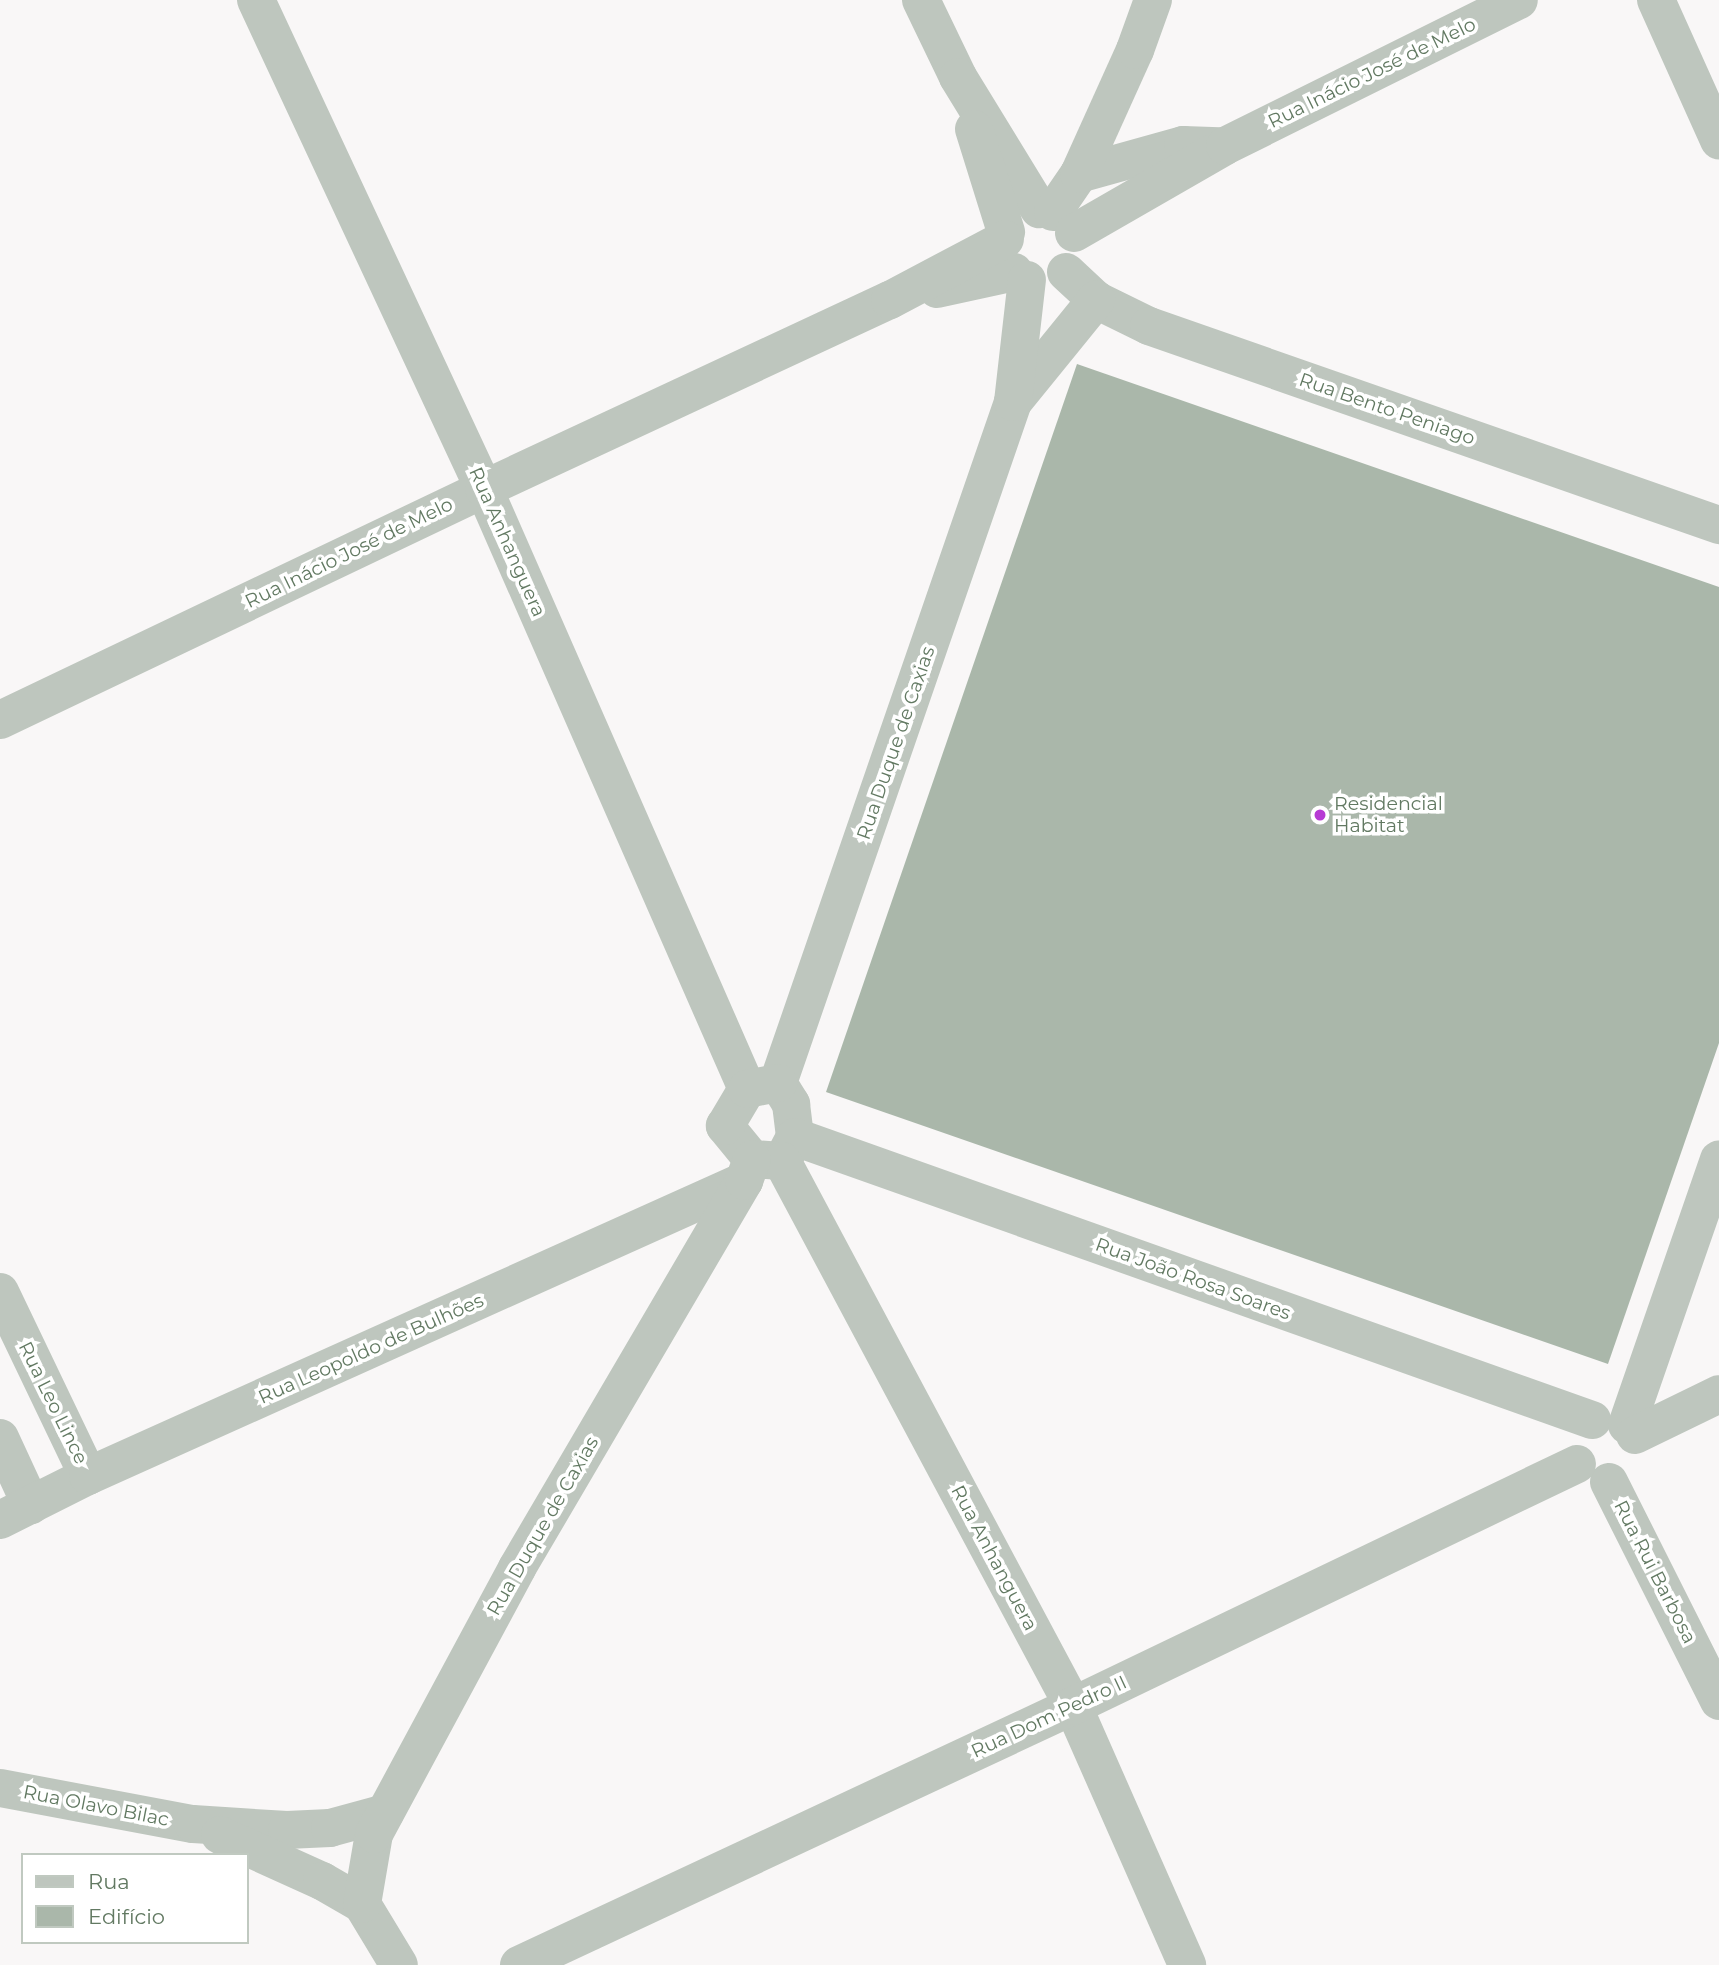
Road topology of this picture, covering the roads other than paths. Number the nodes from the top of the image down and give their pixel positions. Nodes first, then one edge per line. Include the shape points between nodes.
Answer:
1 (256, 0) edge
2 (921, 0) edge
3 (1153, 0) edge
4 (1520, 0) edge
5 (1656, 0) edge
6 (958, 77) junction
7 (1719, 140) edge
8 (1225, 146) junction
9 (1079, 174) junction
10 (1056, 218) junction
11 (1013, 256) junction
12 (1066, 272) junction
13 (1096, 300) junction
14 (1013, 402) junction
15 (484, 489) junction
16 (1719, 525) edge
17 (0, 720) edge
18 (763, 1086) junction
19 (768, 1159) junction
20 (1719, 1160) edge
21 (0, 1292) edge
22 (1719, 1394) edge
23 (1618, 1427) junction
24 (0, 1438) edge
25 (1593, 1473) junction
26 (88, 1476) junction
27 (15, 1512) edge
28 (1719, 1701) edge
29 (1073, 1706) junction
30 (0, 1788) edge
31 (385, 1813) junction
32 (193, 1824) junction
33 (362, 1905) junction
34 (399, 1965) edge
35 (519, 1965) edge
36 (1187, 1965) edge

1 - 15 street, Rua Anhanguera
2 - 6 street
3 - 9 street
4 - 8 street, Rua Inácio José de Melo
5 - 7 street
6 - 10 street
6 - 11 street
8 - 9 street, Rua Inácio José de Melo via 1183,145
8 - 10 street, Rua Inácio José de Melo
9 - 10 street
10 - 11 street via 1025,213 1014,221
10 - 12 street via 1077,246
11 - 12 street via 1041,283
11 - 14 street, Rua Duque de Caxias
11 - 15 street, Rua Inácio José de Melo via 890,300
12 - 13 street, Rua Bento Peniago
13 - 14 street, Rua Duque de Caxias
13 - 16 street, Rua Bento Peniago via 1150,326
14 - 18 street, Rua Duque de Caxias
15 - 17 street, Rua Inácio José de Melo
15 - 18 street, Rua Anhanguera
18 - 19 street, Rua Anhanguera via 791,1104
18 - 19 street, Rua Duque de Caxias via 725,1126
19 - 23 street, Rua João Rosa Soares
19 - 26 street, Rua Leopoldo de Bulhões
19 - 29 street, Rua Anhanguera
19 - 31 street, Rua Duque de Caxias via 517,1568
20 - 23 street
21 - 26 street, Rua Leo Lince
22 - 23 street
23 - 25 street via 1581,1428 1574,1451
23 - 25 street via 1639,1447 1631,1470 1621,1478
24 - 27 street
25 - 28 street, Rua Rui Barbosa
25 - 29 street, Rua Dom Pedro II
26 - 27 street, Rua Leopoldo de Bulhões
29 - 35 street, Rua Dom Pedro II
29 - 36 street, Rua Anhanguera
30 - 32 street, Rua Olavo Bilac
31 - 32 street, Rua Olavo Bilac via 330,1828
31 - 33 street, Rua Duque de Caxias via 374,1834
32 - 33 street, Rua Olavo Bilac via 322,1881
33 - 34 street

